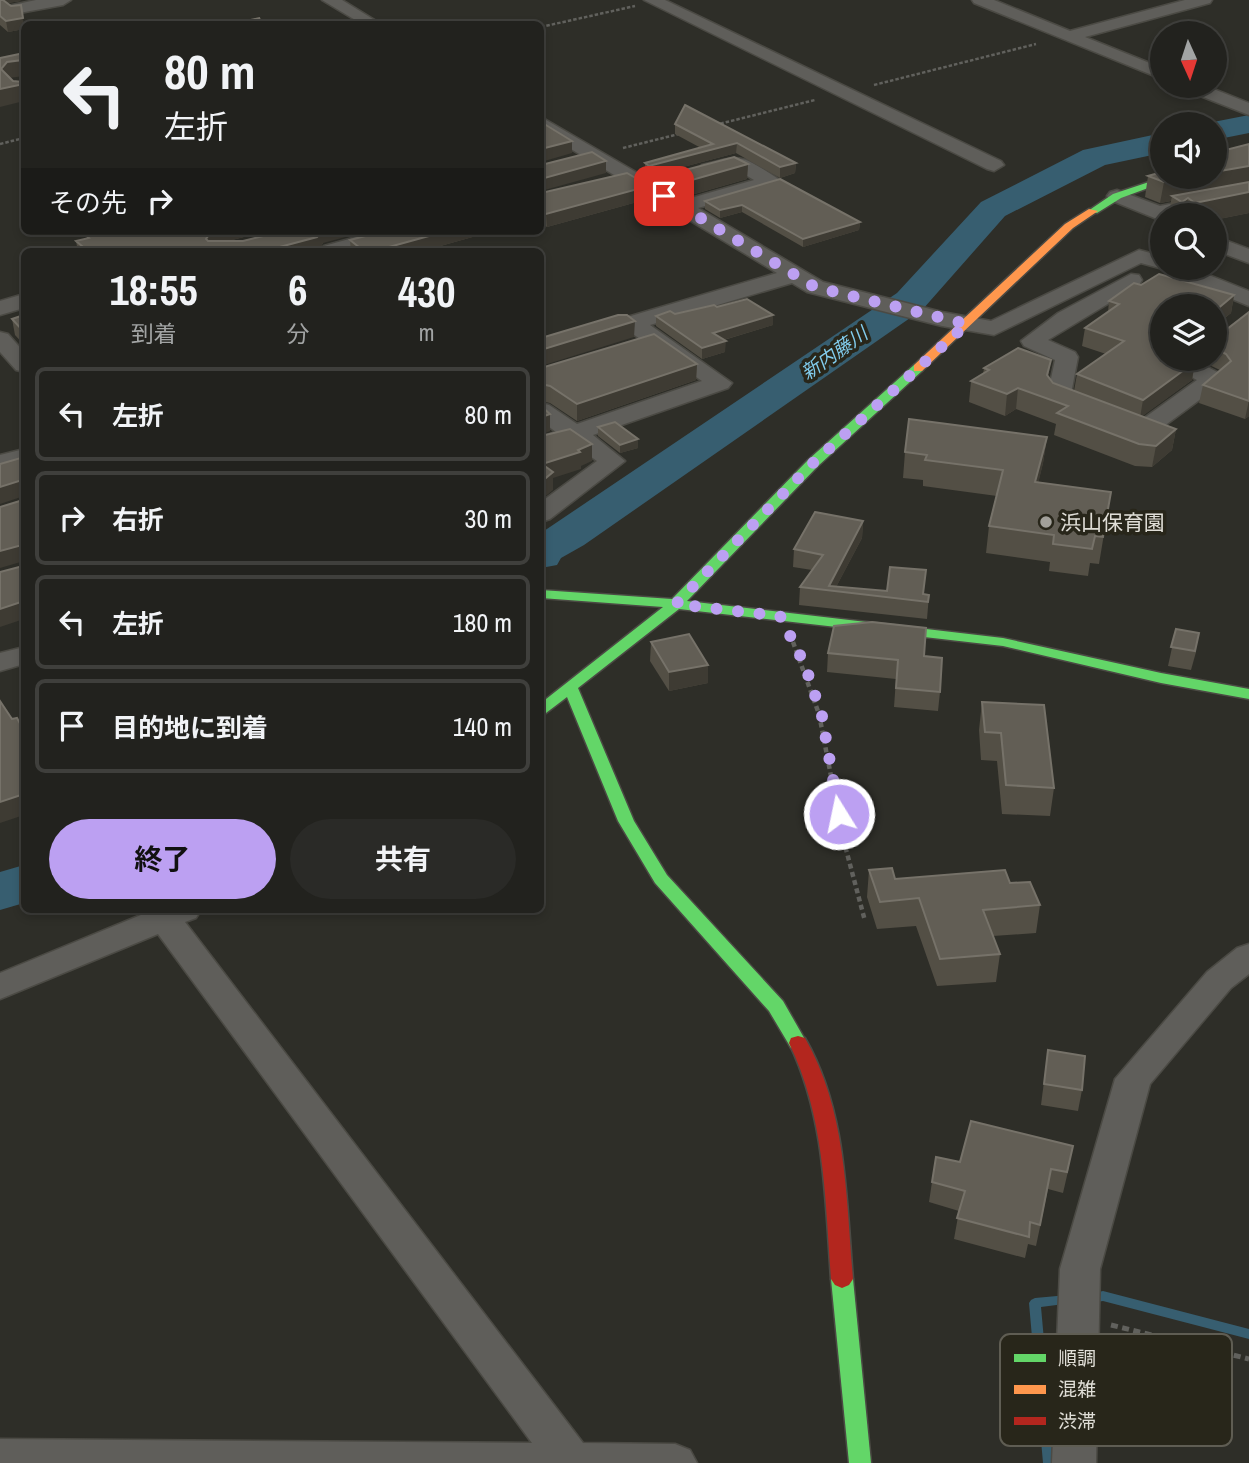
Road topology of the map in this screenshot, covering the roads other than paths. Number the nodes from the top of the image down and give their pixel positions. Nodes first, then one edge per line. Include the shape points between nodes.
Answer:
1 (63, 0) edge
2 (330, 0) edge
3 (980, 0) edge
4 (1204, 0) edge
5 (654, 1) edge
6 (8, 5) edge
7 (30, 21) edge
8 (368, 21) edge
9 (1069, 36) junction
10 (1150, 69) edge
11 (1219, 98) edge
12 (1249, 110) edge
13 (544, 125) edge
14 (595, 155) junction
15 (573, 161) edge
16 (994, 165) dead end
17 (638, 181) junction
18 (606, 183) edge
19 (1150, 185) edge
20 (1249, 194) edge
21 (1117, 196) junction
22 (1209, 203) edge
23 (681, 207) junction
24 (1150, 210) edge
25 (382, 235) edge
26 (326, 246) edge
27 (1227, 248) edge
28 (1249, 257) edge
29 (1150, 260) edge
30 (1150, 273) edge
31 (795, 275) junction
32 (1202, 280) edge
33 (1249, 299) edge
34 (21, 303) edge
35 (0, 308) edge
36 (967, 324) junction
37 (0, 339) edge
38 (658, 340) junction
39 (632, 348) edge
40 (21, 359) edge
41 (1198, 371) edge
42 (544, 412) edge
43 (574, 434) junction
44 (544, 443) edge
45 (21, 457) edge
46 (0, 463) edge
47 (544, 512) edge
48 (544, 594) edge
49 (676, 604) junction
50 (21, 657) edge
51 (0, 662) edge
52 (570, 687) junction
53 (1249, 694) edge
54 (544, 708) edge
55 (174, 914) edge
56 (1249, 956) edge
57 (0, 987) edge
58 (1077, 1334) edge
59 (0, 1458) edge
60 (569, 1460) junction
61 (675, 1463) edge
62 (860, 1463) edge

1 - 6 street
2 - 8 street
3 - 9 street
4 - 9 street
5 - 16 street
6 - 7 street
9 - 10 street
11 - 12 street
13 - 14 street
14 - 15 street
14 - 17 street
17 - 18 street
17 - 23 street
17 - 23 street via 679,178 737,162 771,182
19 - 21 street
20 - 22 street
21 - 24 street
21 - 36 street via 1069,226
23 - 31 street
25 - 26 street
27 - 28 street
29 - 36 street via 1139,256 994,328
30 - 41 street via 1032,341 1067,357 1059,397 1143,430 1213,379
31 - 36 street via 815,287
31 - 38 street via 632,323
32 - 33 street
34 - 35 street
36 - 49 street via 813,463
37 - 40 street
38 - 39 street
38 - 43 street via 720,383
42 - 43 street
43 - 44 street
43 - 47 street via 613,461
45 - 46 street
48 - 49 street
49 - 52 street
49 - 53 street via 1003,642
50 - 51 street
52 - 54 street
52 - 62 street via 626,821 661,879 776,1006 808,1060 827,1125
55 - 57 street
55 - 60 street
56 - 58 street via 1219,980 1133,1079 1080,1269
59 - 60 street
60 - 61 street

